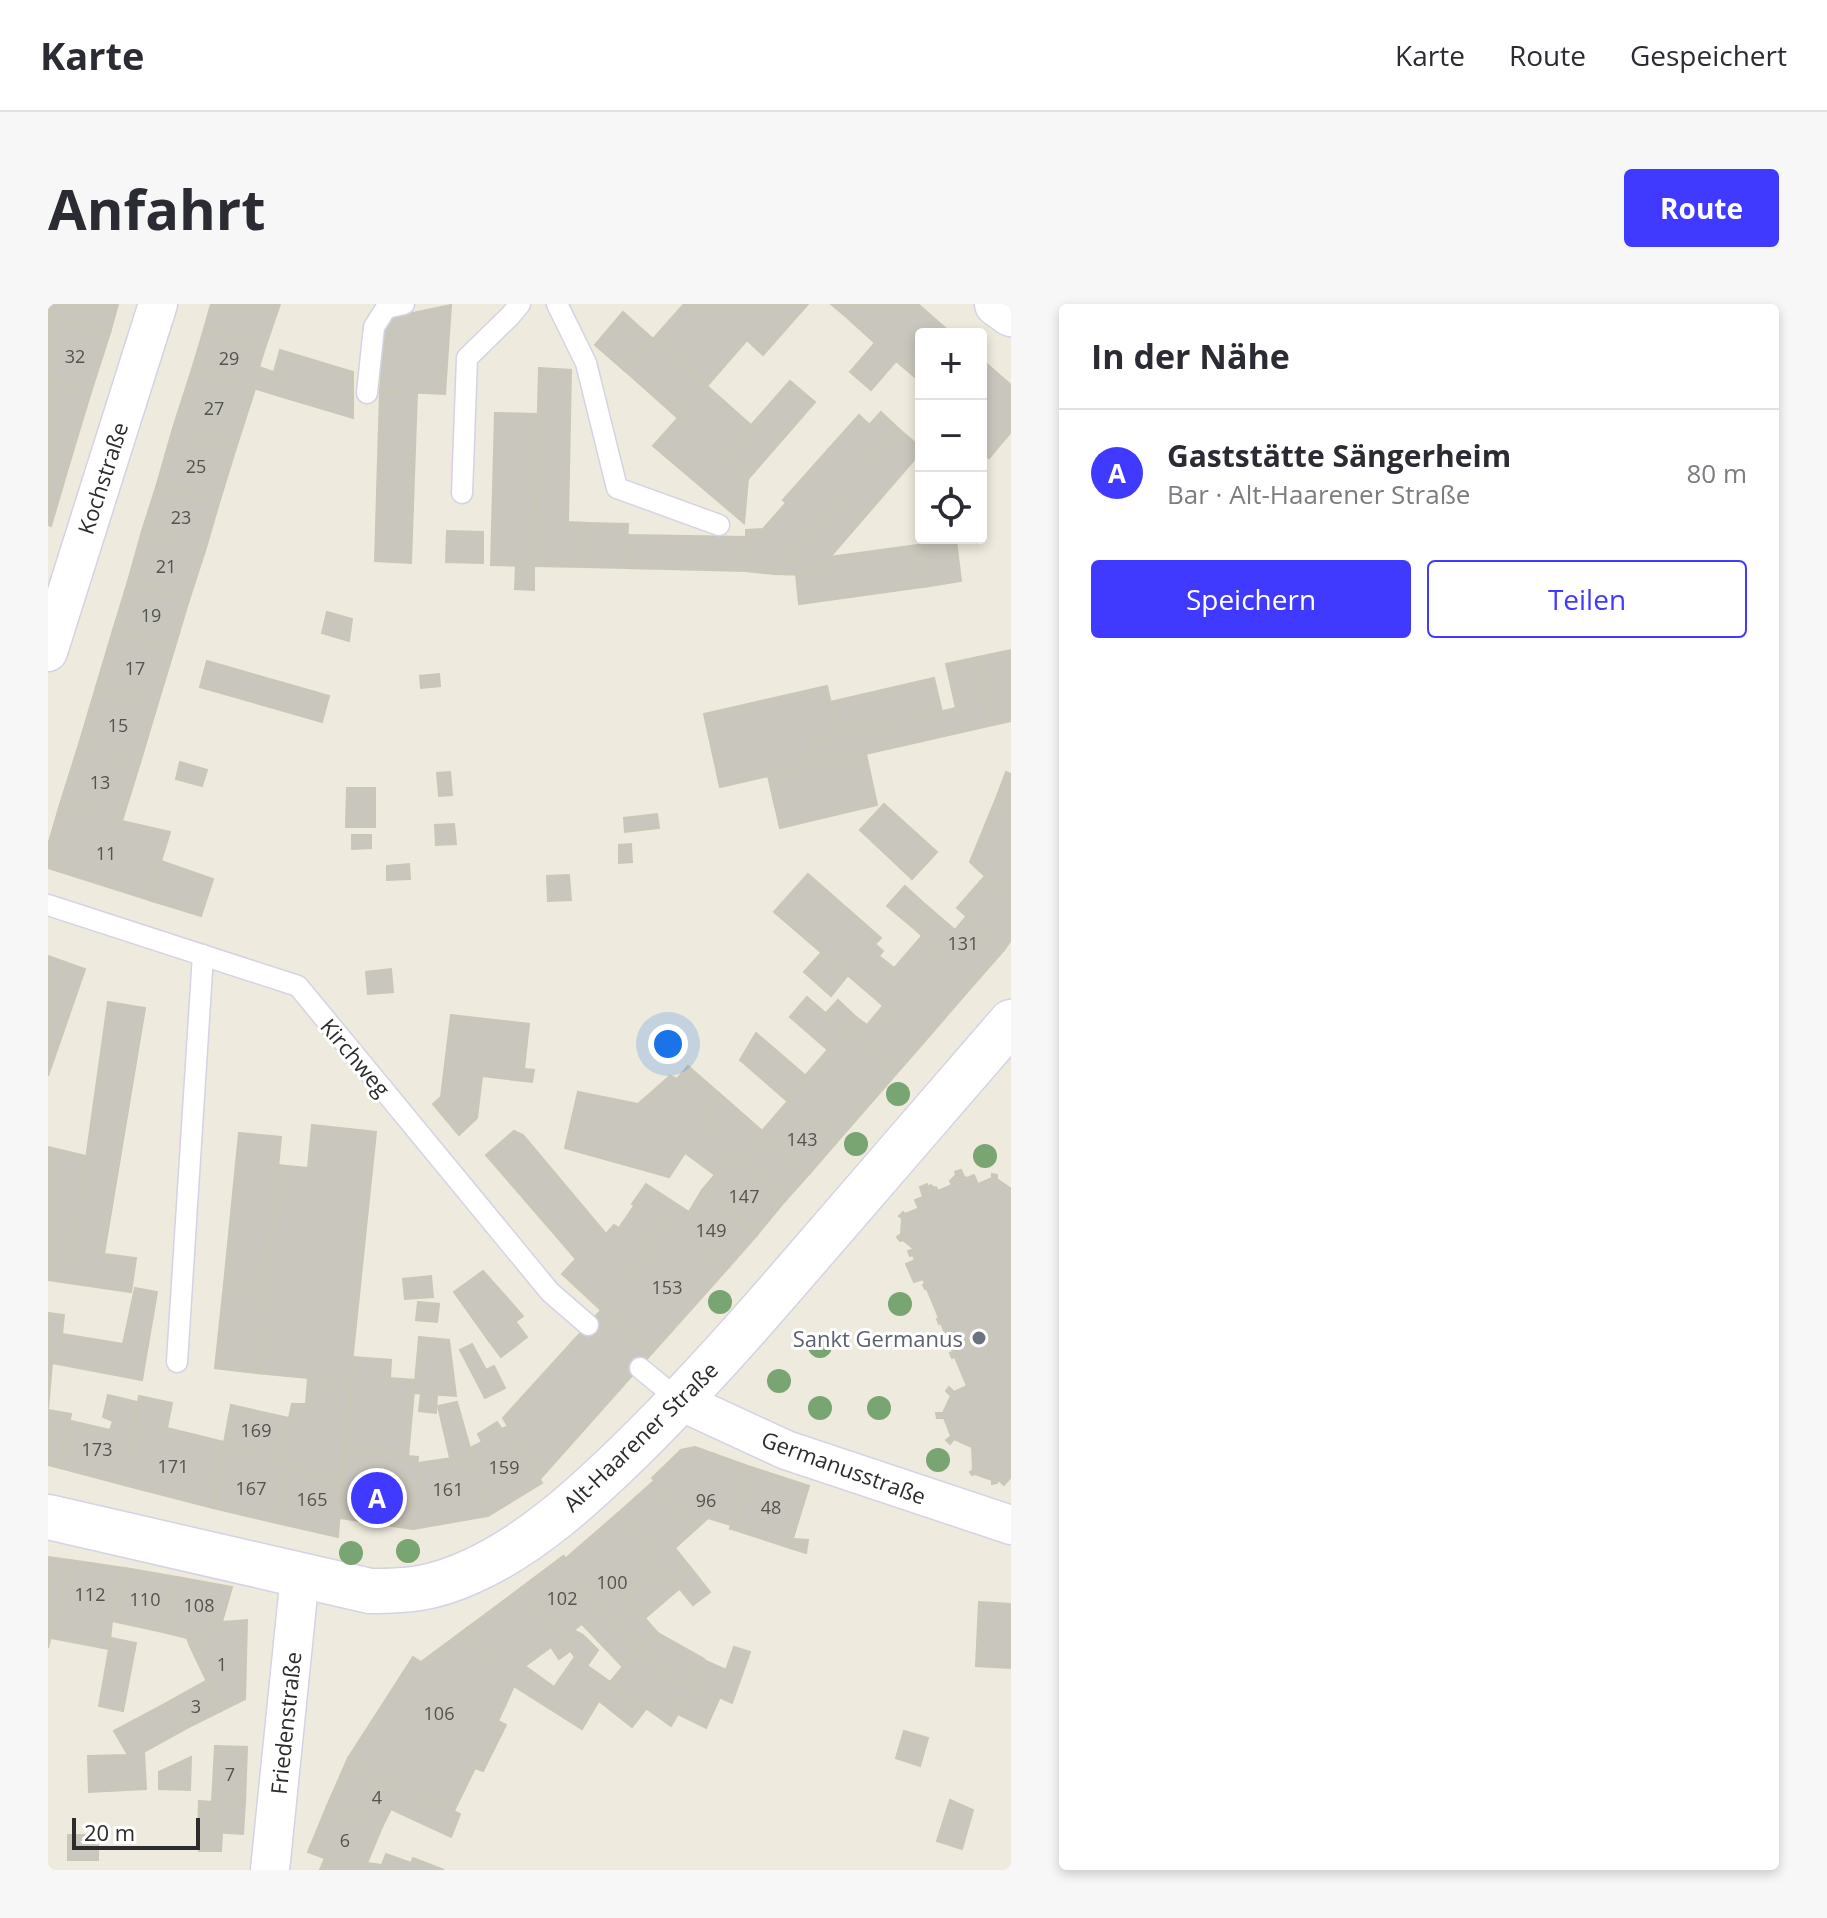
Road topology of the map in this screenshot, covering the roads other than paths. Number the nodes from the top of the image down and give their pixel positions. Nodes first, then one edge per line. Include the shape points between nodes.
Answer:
1 (158, 304) edge
2 (404, 304) edge
3 (520, 304) edge
4 (557, 304) edge
5 (997, 304) edge
6 (1011, 314) edge
7 (367, 393) dead end
8 (462, 493) dead end
9 (719, 525) dead end
10 (61, 561) edge
11 (48, 652) edge
12 (48, 905) edge
13 (203, 955) junction
14 (1011, 1022) edge
15 (588, 1325) dead end
16 (177, 1362) dead end
17 (640, 1368) dead end
18 (680, 1401) junction
19 (48, 1517) edge
20 (1011, 1525) edge
21 (300, 1575) junction
22 (270, 1870) edge

1 - 10 street, Kochstraße
2 - 7 lane via 386,308 374,327
3 - 8 lane via 467,358
4 - 9 lane via 586,363 617,488
5 - 6 main road
10 - 11 street, Kochstraße
12 - 13 lane, Kirchweg
13 - 15 lane, Kirchweg via 298,986 550,1292
13 - 16 lane
14 - 18 main road, Alt-Haarener Straße
17 - 18 lane
18 - 20 street, Germanusstraße via 786,1450
18 - 21 main road, Alt-Haarener Straße via 586,1494 516,1547 472,1571 432,1587 392,1591
19 - 21 main road, Alt-Haarener Straße
21 - 22 street, Friedenstraße

